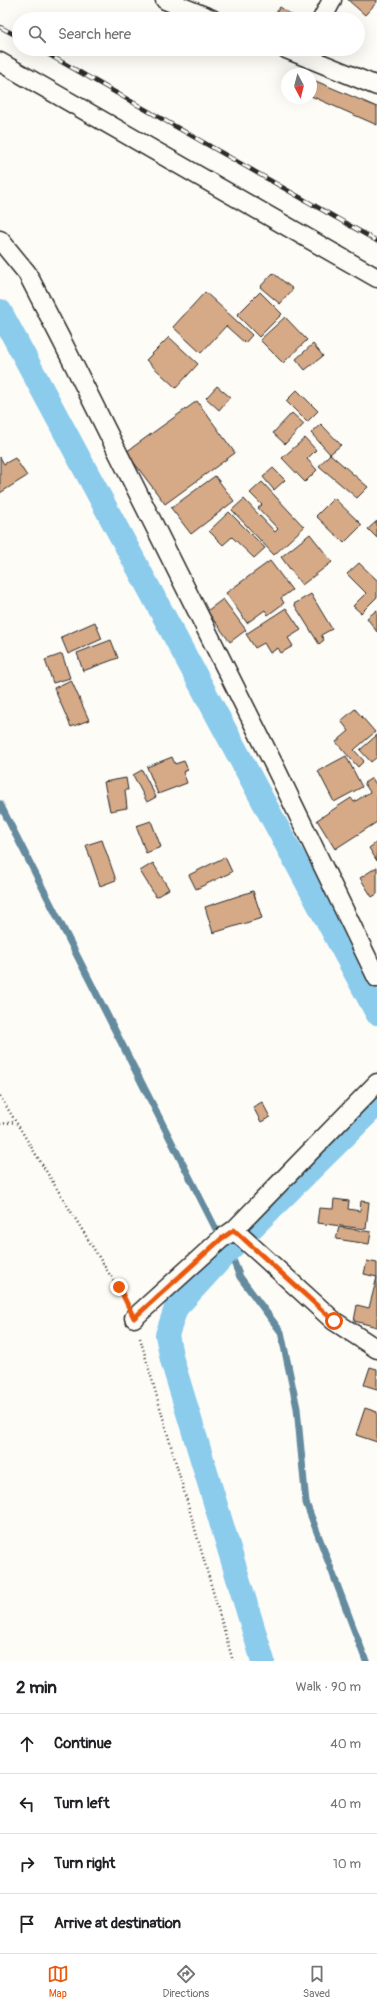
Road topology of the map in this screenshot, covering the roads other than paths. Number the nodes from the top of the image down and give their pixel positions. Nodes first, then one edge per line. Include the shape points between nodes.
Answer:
1 (165, 0) edge
2 (332, 0) edge
3 (195, 12) edge
4 (326, 12) edge
5 (313, 56) edge
6 (0, 62) edge
7 (377, 86) edge
8 (0, 240) edge
9 (377, 278) edge
10 (377, 978) edge
11 (377, 1083) edge
12 (234, 1230) junction
13 (134, 1318) road end
14 (377, 1349) edge

1 - 3 street
2 - 4 street
5 - 7 street
6 - 9 street
8 - 10 street via 27,273 274,764
11 - 12 street
12 - 13 street
12 - 14 street via 334,1321

